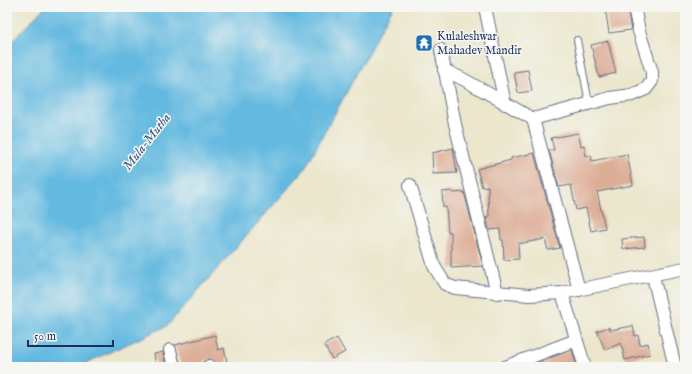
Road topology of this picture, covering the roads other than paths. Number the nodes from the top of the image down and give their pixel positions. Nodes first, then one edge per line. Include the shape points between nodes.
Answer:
1 (485, 7) edge
2 (634, 7) edge
3 (577, 40) dead end
4 (441, 50) dead end
5 (444, 70) junction
6 (589, 103) junction
7 (505, 104) junction
8 (533, 119) junction
9 (410, 185) dead end
10 (685, 268) edge
11 (653, 276) junction
12 (579, 290) junction
13 (497, 293) junction
14 (562, 293) junction
15 (576, 340) junction
16 (170, 350) dead end
17 (174, 367) edge
18 (505, 367) edge
19 (585, 367) edge
20 (675, 367) edge

1 - 7 street
2 - 6 street via 652,72 652,81 646,89 632,95
3 - 6 lane
4 - 5 street
5 - 7 street
5 - 13 street
6 - 8 street
7 - 8 street
8 - 12 street
9 - 13 street via 434,266 445,284 455,288
10 - 11 street
11 - 12 street
11 - 20 street
12 - 14 street
13 - 14 street
14 - 15 street
15 - 18 street
15 - 19 street
16 - 17 street

